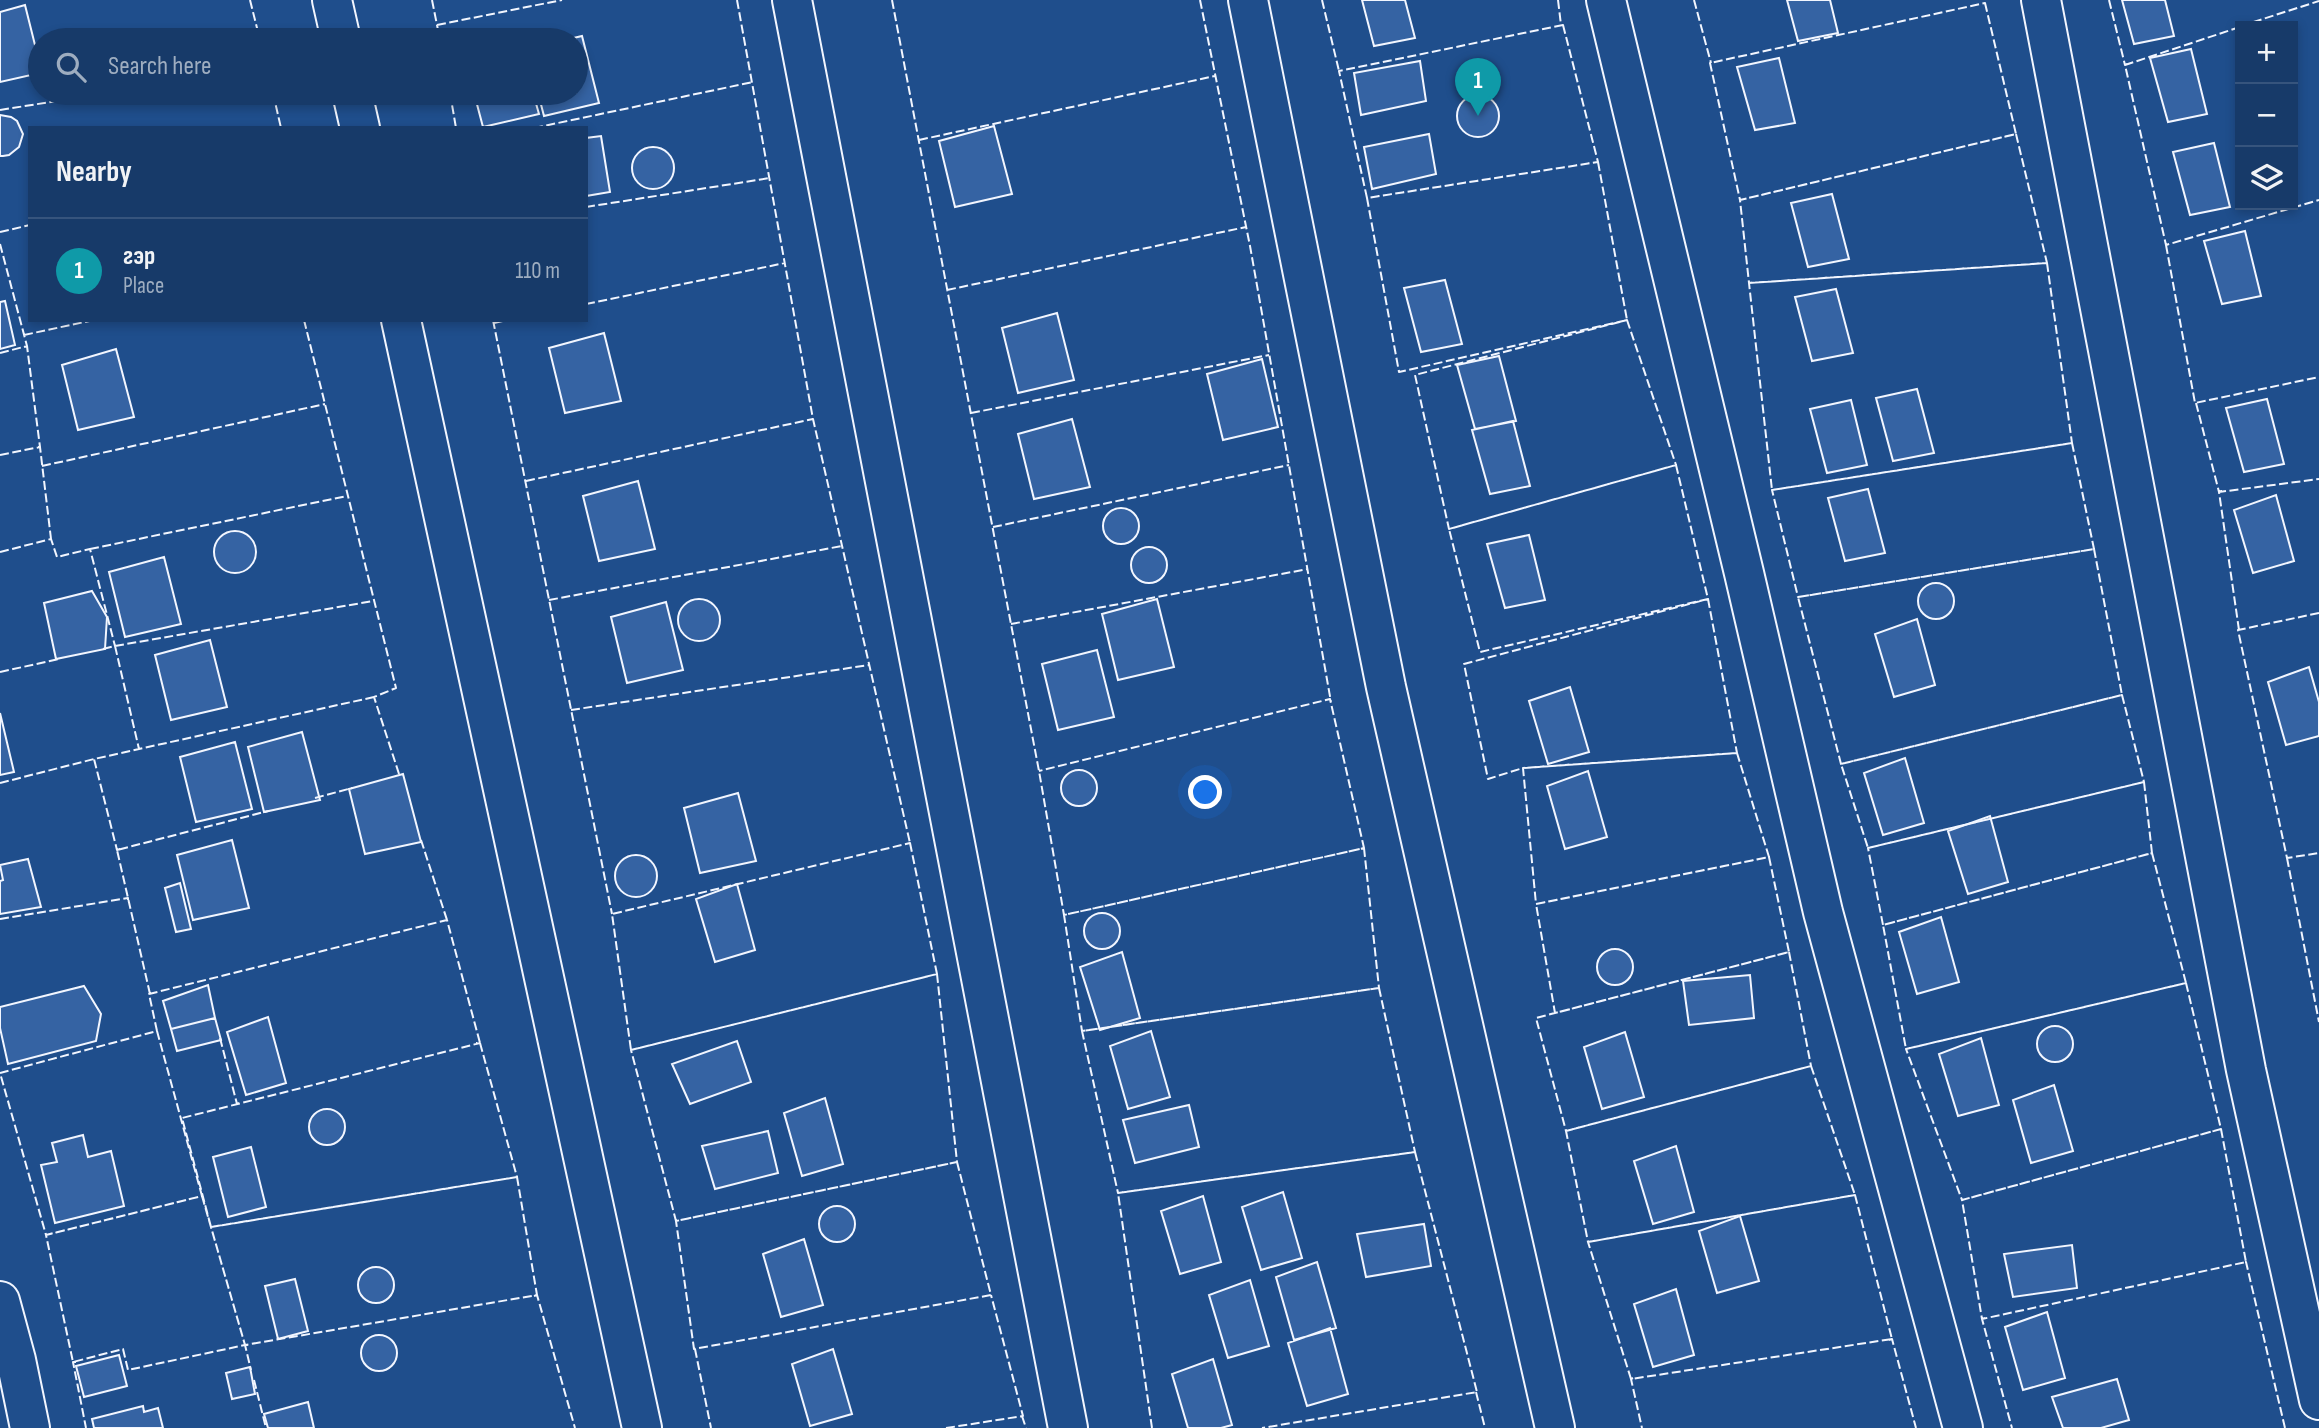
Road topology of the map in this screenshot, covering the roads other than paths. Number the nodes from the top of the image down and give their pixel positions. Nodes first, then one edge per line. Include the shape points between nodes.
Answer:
1 (332, 0) edge
2 (792, 0) edge
3 (1248, 0) edge
4 (1606, 0) edge
5 (2041, 0) edge
6 (338, 28) edge
7 (355, 105) edge
8 (360, 126) edge
9 (401, 322) edge
10 (0, 1301) edge
11 (2319, 1400) edge
12 (30, 1428) edge
13 (642, 1428) edge
14 (1068, 1428) edge
15 (1555, 1428) edge
16 (1963, 1428) edge

1 - 6 street
2 - 14 street
3 - 15 street via 1385,687
4 - 16 street via 1823,912
5 - 11 street via 2246,1070
7 - 8 street
9 - 13 street
10 - 12 street

